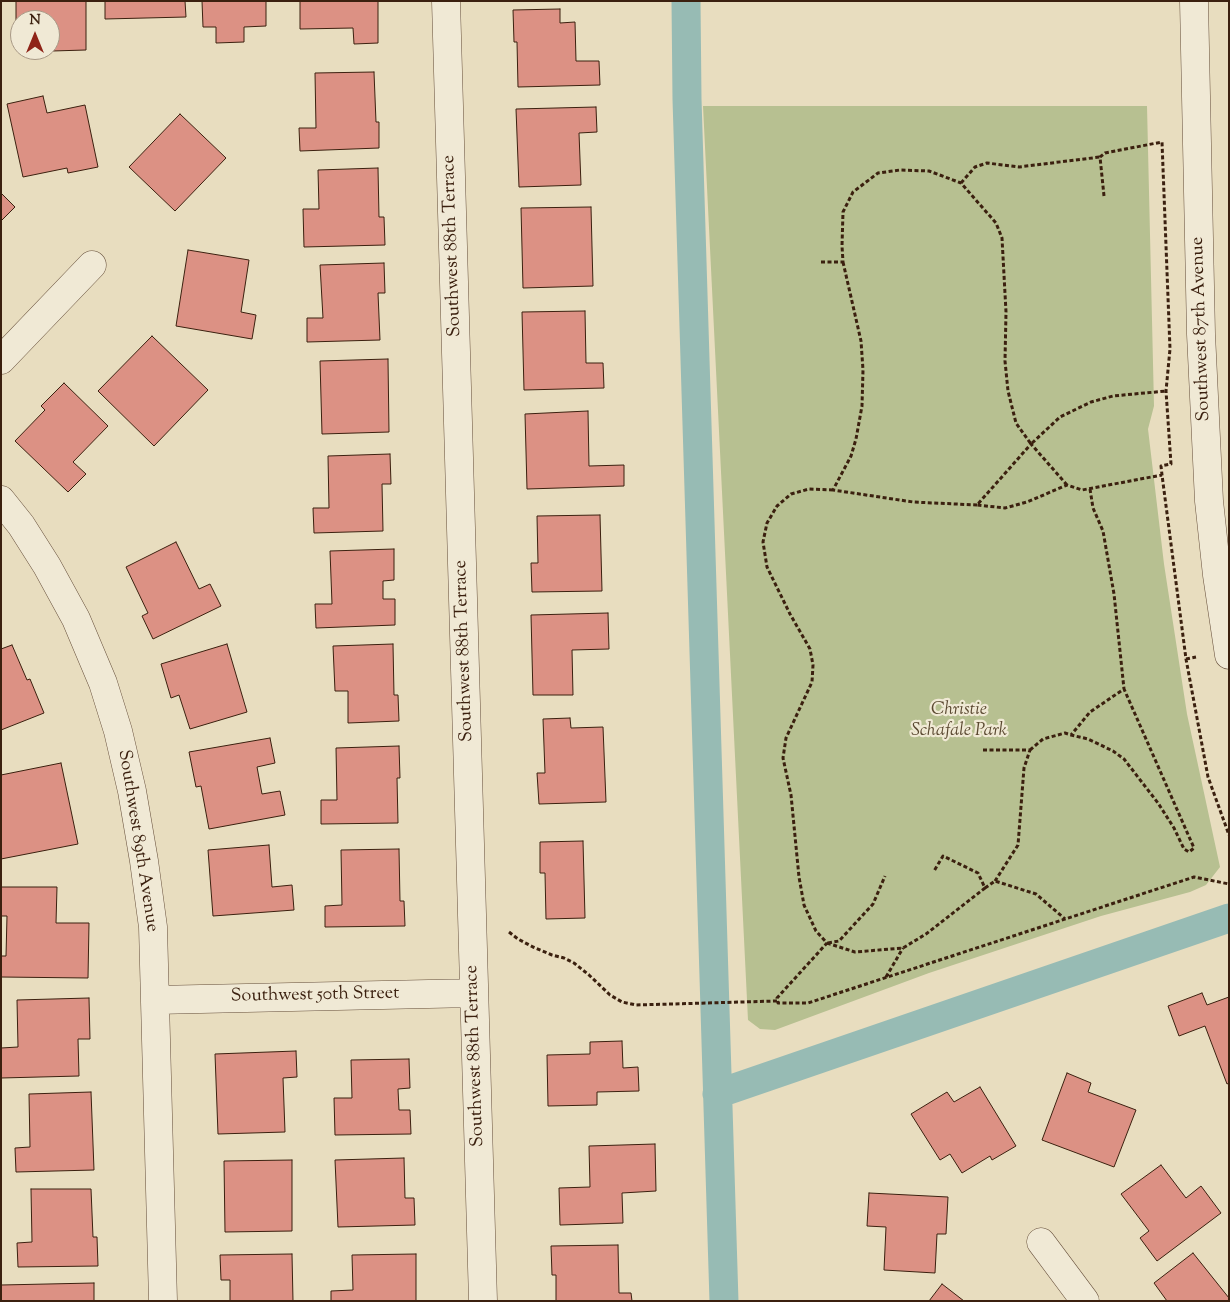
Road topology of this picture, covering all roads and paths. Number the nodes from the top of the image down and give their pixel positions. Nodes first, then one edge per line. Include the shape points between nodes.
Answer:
1 (446, 1) edge
2 (1194, 1) edge
3 (1100, 157) junction
4 (961, 183) junction
5 (1104, 196) dead end
6 (821, 262) dead end
7 (843, 262) junction
8 (92, 265) dead end
9 (1, 360) edge
10 (1166, 391) junction
11 (1031, 444) junction
12 (1162, 475) junction
13 (1067, 485) junction
14 (1090, 488) junction
15 (833, 490) junction
16 (1, 500) edge
17 (977, 505) junction
18 (1223, 575) edge
19 (1229, 654) edge
20 (1196, 657) dead end
21 (1186, 659) junction
22 (1124, 689) junction
23 (1071, 735) junction
24 (983, 750) dead end
25 (1030, 750) junction
26 (1229, 835) edge
27 (934, 871) dead end
28 (885, 876) dead end
29 (994, 881) junction
30 (1229, 884) edge
31 (985, 888) junction
32 (1065, 919) junction
33 (509, 932) dead end
34 (827, 943) junction
35 (903, 948) junction
36 (886, 978) junction
37 (474, 993) junction
38 (155, 1000) junction
39 (778, 1001) junction
40 (1041, 1242) dead end
41 (163, 1301) edge
42 (483, 1301) edge
43 (1085, 1301) edge

1 - 37 street, Southwest 88th Terrace
2 - 18 street, Southwest 87th Avenue via 1201,334 1209,501
3 - 4 path via 1019,167 987,163 975,167
3 - 5 path
3 - 10 path via 1105,153 1162,142 1170,349
4 - 7 path via 929,171 878,173 854,192 843,212
4 - 11 path via 996,223 1002,238 1008,391 1016,423
6 - 7 path
7 - 15 path via 860,341 862,406 856,439
8 - 9 street
10 - 11 path via 1113,396 1091,402 1060,417
10 - 12 path via 1171,464 1162,466
11 - 13 path
11 - 17 path
12 - 14 path
12 - 21 path
13 - 14 path via 1082,490
13 - 17 path via 1005,508
14 - 22 path via 1093,508 1103,531 1114,594
15 - 17 path via 913,502
15 - 34 path via 809,489 791,494 777,506 767,523 763,542 767,567 810,649 813,665 812,682 786,738 783,758 791,795 804,905 816,931
16 - 38 street, Southwest 89th Avenue via 47,566 76,619 118,731 144,861 153,928
18 - 19 street, Southwest 87th Avenue
20 - 21 path
21 - 26 path via 1208,777
22 - 23 path via 1090,712
22 - 23 path via 1194,848 1189,852 1184,849 1158,803 1124,759 1088,739
23 - 25 path via 1065,733 1043,739
24 - 25 path
25 - 29 path via 1024,768 1018,845
27 - 31 path via 943,856 978,873
28 - 34 path via 874,904 839,941
29 - 31 path
29 - 32 path via 1036,894
30 - 32 path via 1194,877
31 - 35 path
32 - 36 path
33 - 39 path via 533,947 574,963 622,1002 636,1005
34 - 35 path via 855,952
34 - 39 path
35 - 36 path
36 - 39 path via 808,1003
37 - 38 street, Southwest 50th Street
37 - 42 street, Southwest 88th Terrace
38 - 41 street, Southwest 89th Avenue
40 - 43 street

